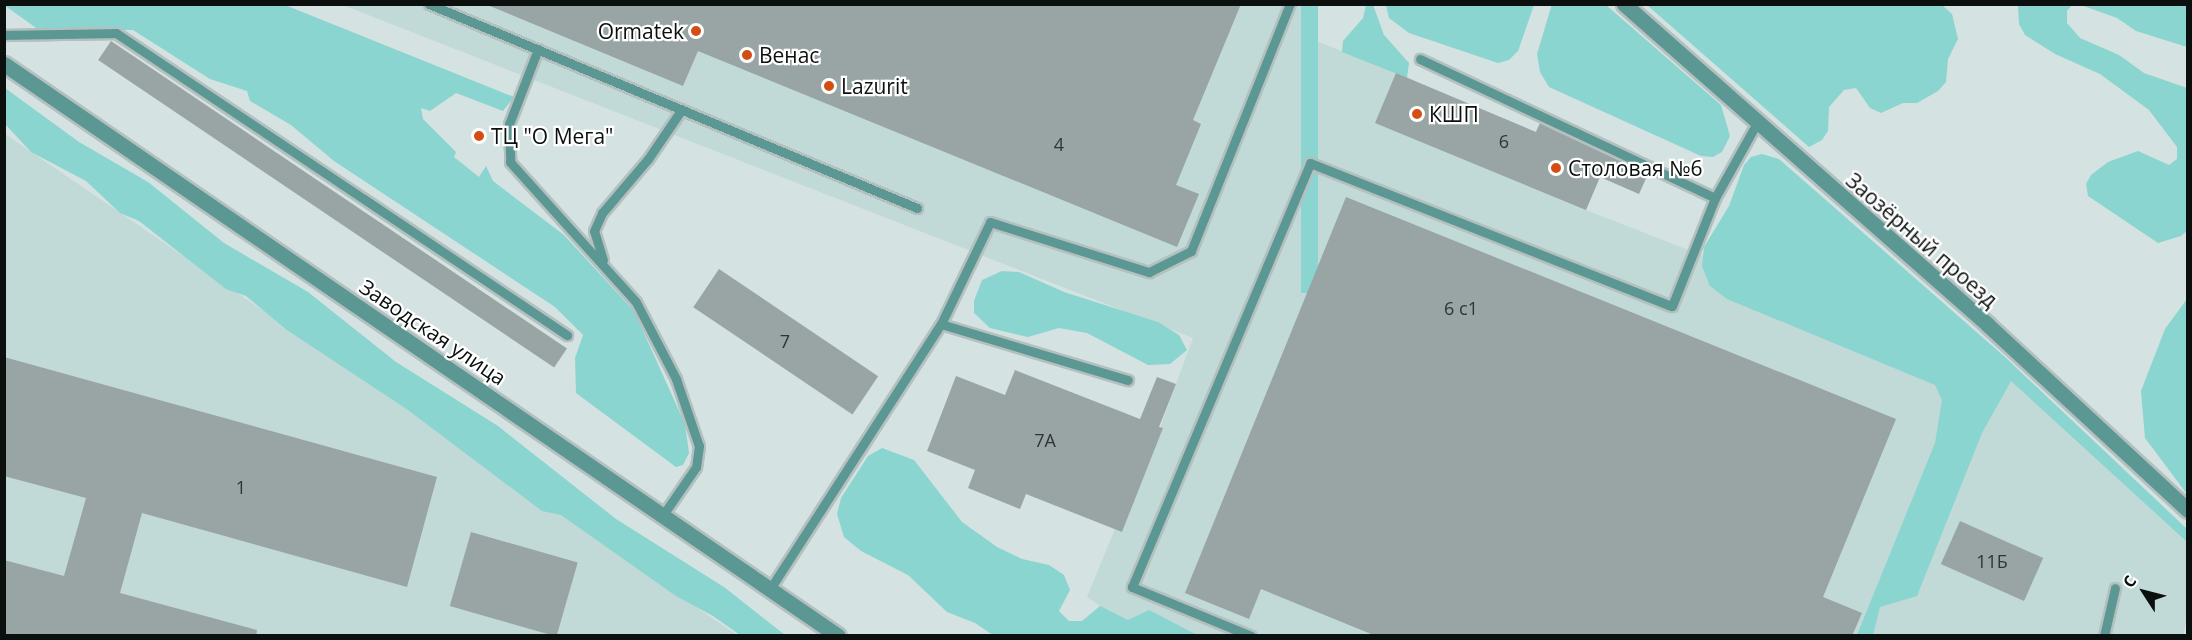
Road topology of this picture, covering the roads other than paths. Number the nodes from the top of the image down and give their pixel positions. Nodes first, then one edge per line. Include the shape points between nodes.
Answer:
1 (429, 4) edge
2 (1290, 4) edge
3 (1624, 4) edge
4 (4, 35) edge
5 (538, 49) junction
6 (1420, 59) dead end
7 (4, 63) edge
8 (682, 110) junction
9 (1757, 123) junction
10 (1715, 198) junction
11 (917, 208) dead end
12 (604, 263) junction
13 (941, 324) junction
14 (567, 335) dead end
15 (1128, 380) dead end
16 (2187, 510) edge
17 (663, 515) junction
18 (2115, 588) dead end
19 (770, 589) junction
20 (838, 636) edge
21 (1251, 636) edge
22 (2104, 636) edge

1 - 5 lane
2 - 13 lane via 1191,251 1149,272 990,222
3 - 9 street, Заозёрный проезд
4 - 14 lane via 116,33
5 - 8 lane
5 - 12 lane via 509,123 510,162
6 - 10 lane
7 - 17 street, Заводская улица
8 - 11 lane
8 - 12 lane via 648,159 602,213 594,231
9 - 10 lane
9 - 16 street, Заозёрный проезд via 1988,325
10 - 21 lane via 1672,306 1310,163 1132,587
12 - 17 lane via 636,302 656,336 699,446 696,467
13 - 15 lane
13 - 19 lane
17 - 19 street, Заводская улица
18 - 22 lane
19 - 20 street, Заводская улица

